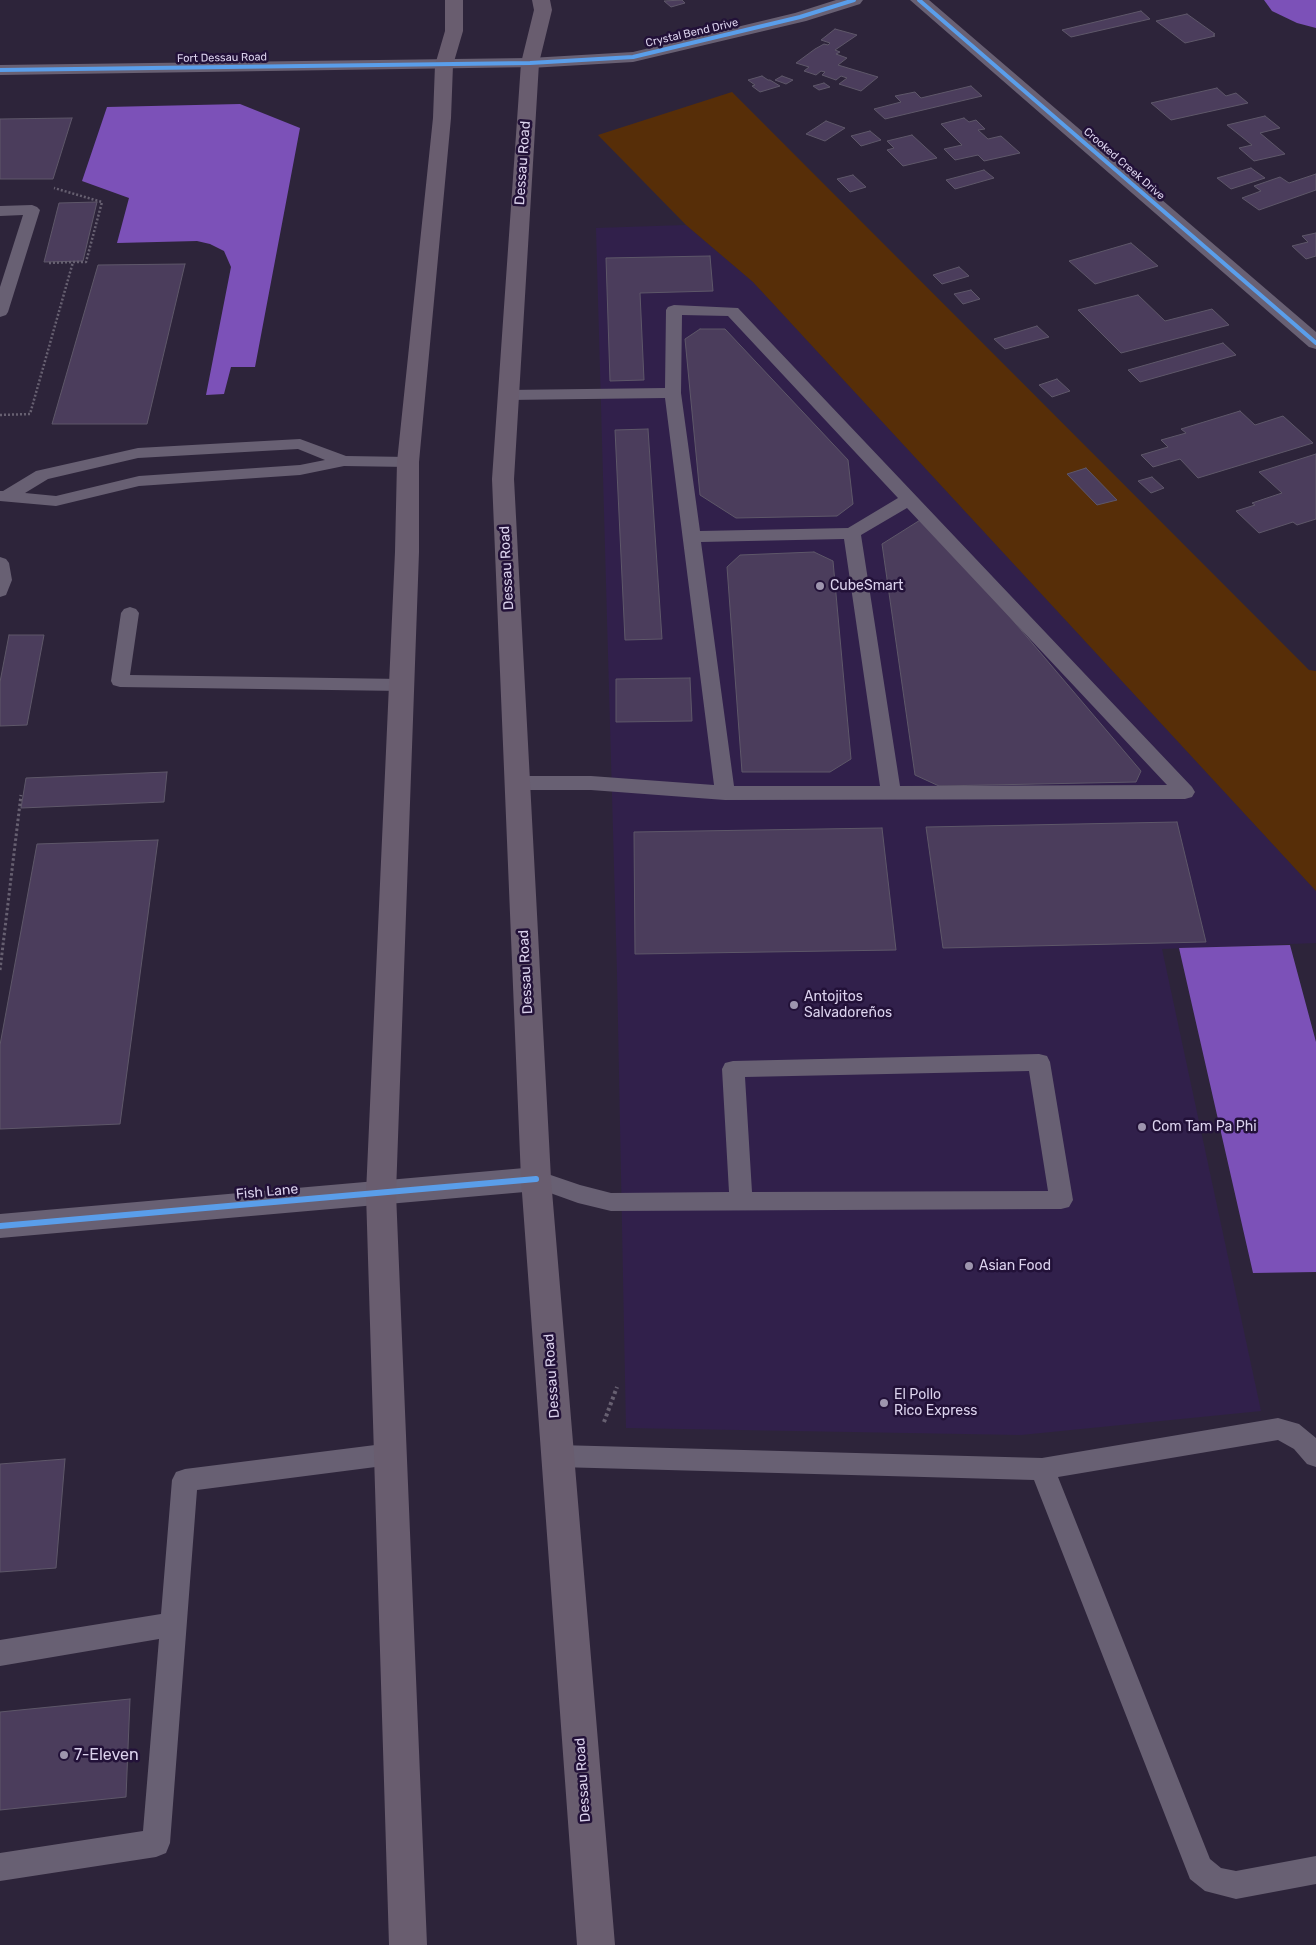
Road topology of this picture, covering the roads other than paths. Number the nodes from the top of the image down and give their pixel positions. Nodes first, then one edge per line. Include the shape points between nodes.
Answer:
1 (454, 0) edge
2 (541, 0) edge
3 (854, 0) edge
4 (919, 0) edge
5 (530, 63) junction
6 (444, 65) junction
7 (0, 70) edge
8 (0, 211) edge
9 (6, 276) edge
10 (0, 312) edge
11 (1316, 343) edge
12 (673, 393) junction
13 (508, 395) junction
14 (344, 461) junction
15 (408, 462) junction
16 (4, 496) edge
17 (909, 499) junction
18 (852, 533) junction
19 (692, 536) junction
20 (0, 563) edge
21 (0, 591) edge
22 (130, 613) dead end
23 (402, 685) junction
24 (517, 783) junction
25 (891, 792) junction
26 (725, 793) junction
27 (536, 1178) junction
28 (381, 1193) junction
29 (741, 1200) junction
30 (0, 1226) edge
31 (391, 1454) junction
32 (558, 1456) junction
33 (1316, 1456) edge
34 (1042, 1469) junction
35 (173, 1624) junction
36 (0, 1653) edge
37 (0, 1867) edge
38 (1316, 1870) edge
39 (408, 1945) edge
40 (596, 1945) edge

1 - 6 main road via 454,31
2 - 5 main road, Dessau Road via 543,10
3 - 5 street, Crystal Bend Drive via 800,17 633,57
4 - 11 street, Crooked Creek Drive
5 - 6 street, Crystal Bend Drive
5 - 13 main road, Dessau Road
6 - 7 street, Fort Dessau Road
6 - 15 main road via 441,128
8 - 9 lane via 32,210
9 - 10 lane
12 - 13 lane
12 - 17 lane via 674,310 732,311
12 - 19 lane
13 - 24 main road, Dessau Road via 503,478
14 - 15 lane
14 - 16 lane via 300,470 139,481 56,501
14 - 16 lane via 300,444 138,453 42,475
15 - 23 main road
17 - 18 lane
17 - 25 lane via 1185,792
18 - 19 lane
18 - 25 lane
19 - 26 lane
20 - 21 lane via 3,580
22 - 23 lane via 120,681
23 - 28 main road
24 - 26 lane via 591,783
24 - 27 main road, Dessau Road
25 - 26 lane
27 - 28 street, Fish Lane
27 - 29 lane via 611,1202
27 - 32 main road, Dessau Road
28 - 30 street, Fish Lane
28 - 31 main road
29 - 29 lane via 1061,1200 1039,1062 733,1069
31 - 35 lane via 185,1480
31 - 39 main road
32 - 34 lane
32 - 40 main road, Dessau Road
33 - 34 lane via 1303,1441 1278,1429
34 - 38 lane via 1200,1869 1215,1880 1236,1885
35 - 36 lane
35 - 37 lane via 156,1843

